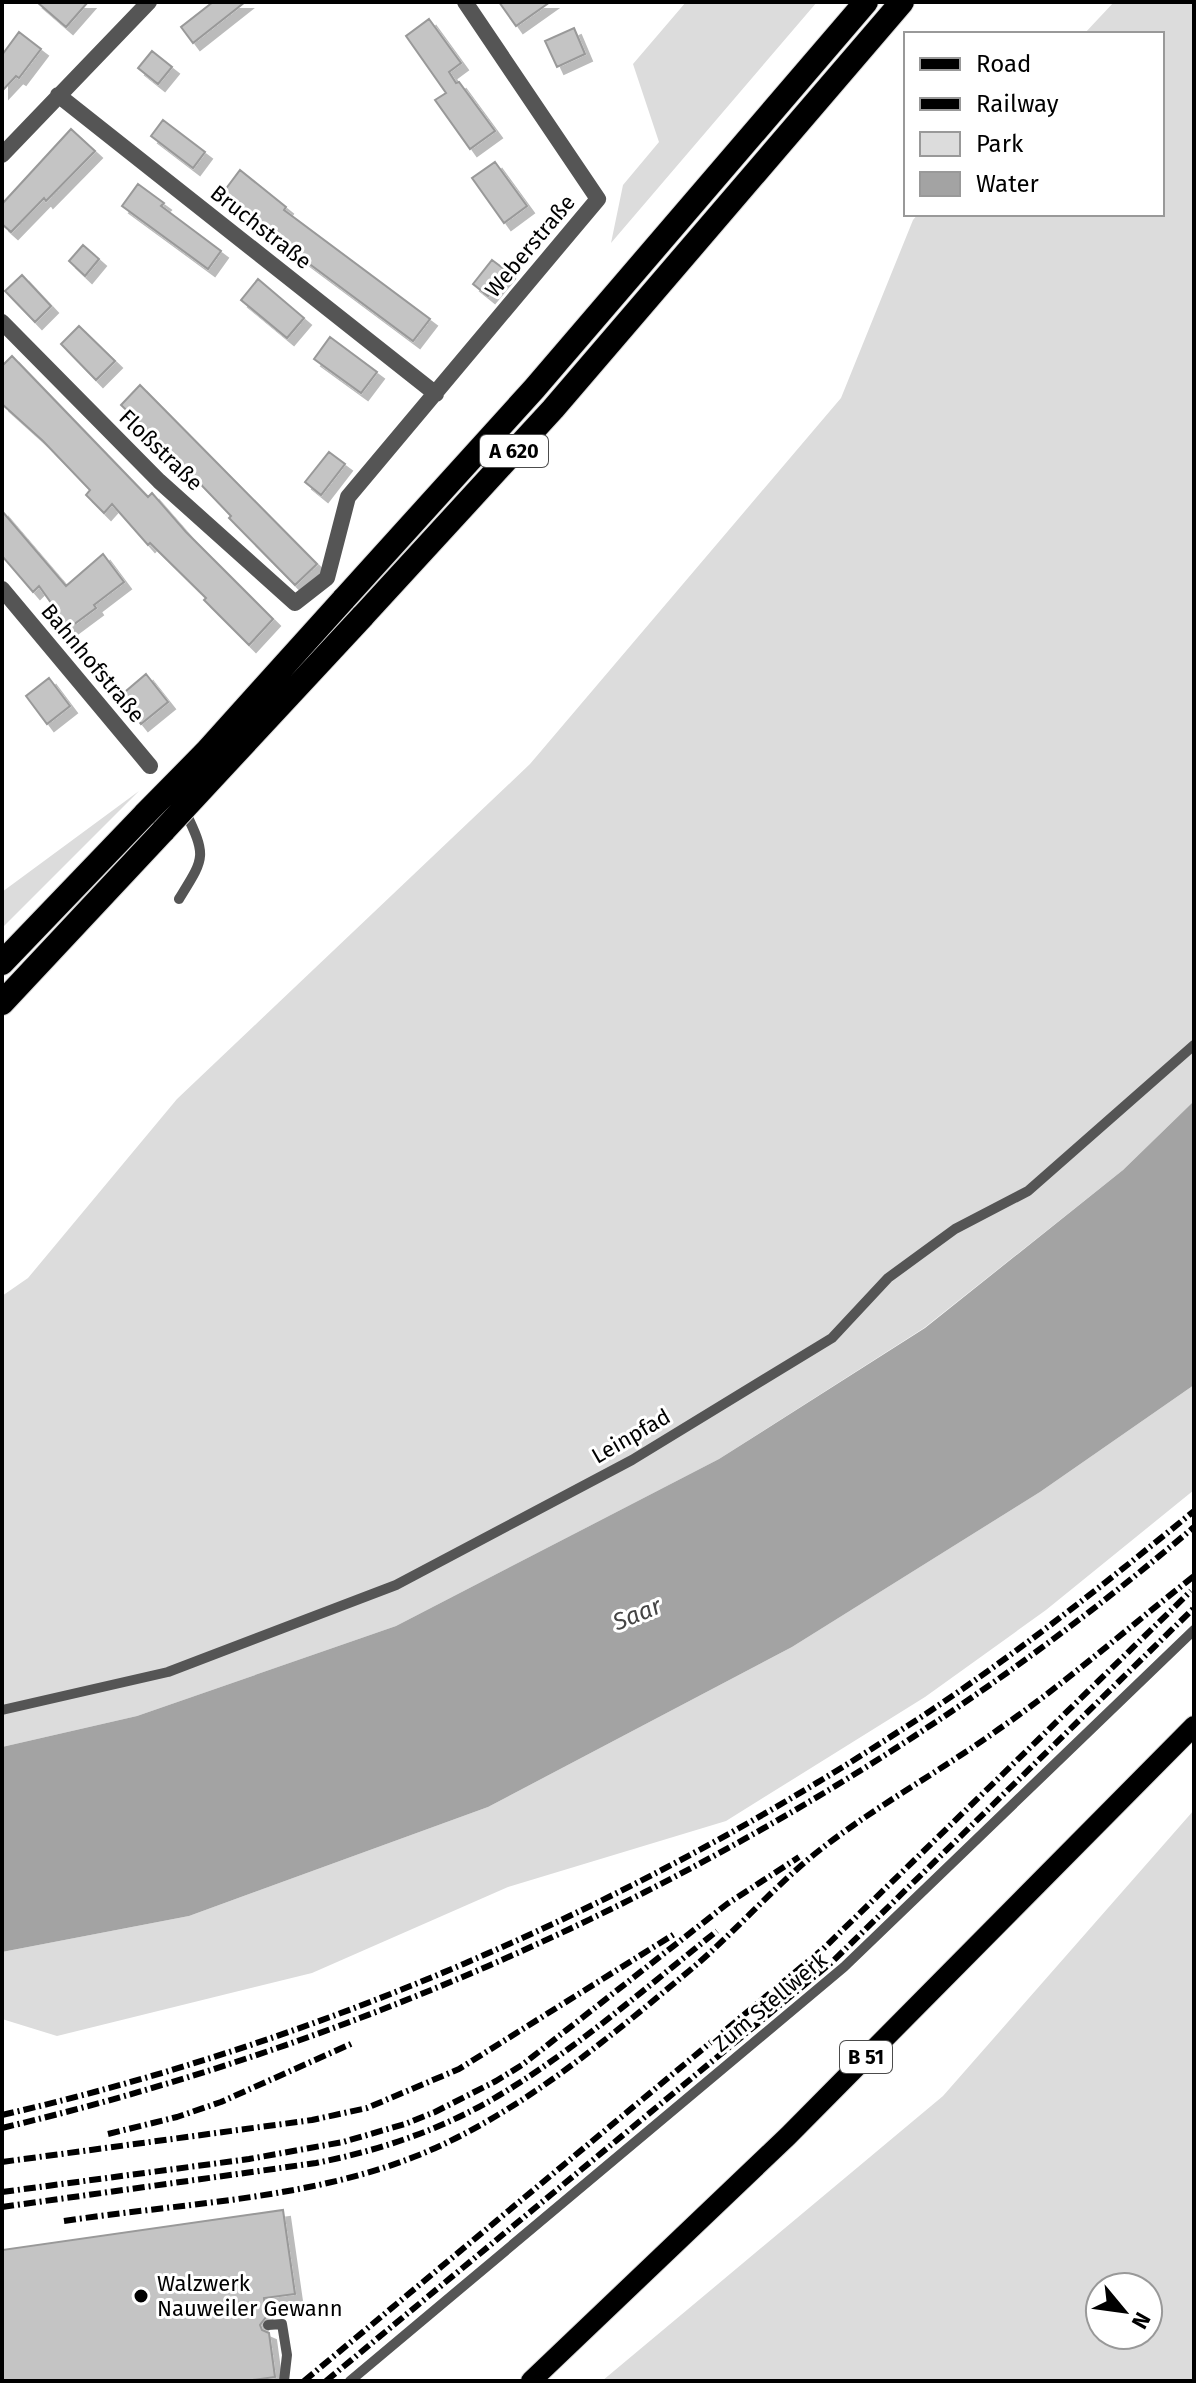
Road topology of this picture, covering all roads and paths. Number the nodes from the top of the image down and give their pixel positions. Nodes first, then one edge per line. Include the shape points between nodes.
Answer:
1 (149, 2) edge
2 (465, 2) edge
3 (866, 2) edge
4 (902, 2) edge
5 (58, 95) junction
6 (2, 155) edge
7 (2, 322) edge
8 (436, 394) junction
9 (2, 589) edge
10 (324, 640) dead end
11 (150, 766) joint
12 (179, 800) junction
13 (155, 822) junction
14 (179, 899) dead end
15 (2, 963) edge
16 (2, 1003) edge
17 (1194, 1045) edge
18 (1194, 1630) edge
19 (2, 1710) edge
20 (1194, 1726) edge
21 (268, 2325) dead end
22 (284, 2381) edge
23 (350, 2381) edge
24 (531, 2381) edge

1 - 5 street
2 - 8 street, Weberstraße via 598,199
3 - 13 highway, A 620, bridge
4 - 13 highway, A 620, bridge via 553,409 362,617
5 - 6 street
5 - 8 street, Bruchstraße
7 - 8 street, Floßstraße via 159,481 295,603 327,578 348,497
9 - 11 street, Bahnhofstraße
10 - 12 lane
11 - 12 lane
12 - 14 lane via 199,840 202,863
13 - 15 highway, A 620
13 - 16 highway, A 620
17 - 19 lane, Leinpfad via 1028,1191 955,1229 888,1278 832,1338 632,1460 396,1585 168,1672
18 - 23 lane, Zum Stellwerk via 844,1967
20 - 24 main road, B 51 via 788,2136
21 - 22 lane via 282,2324

